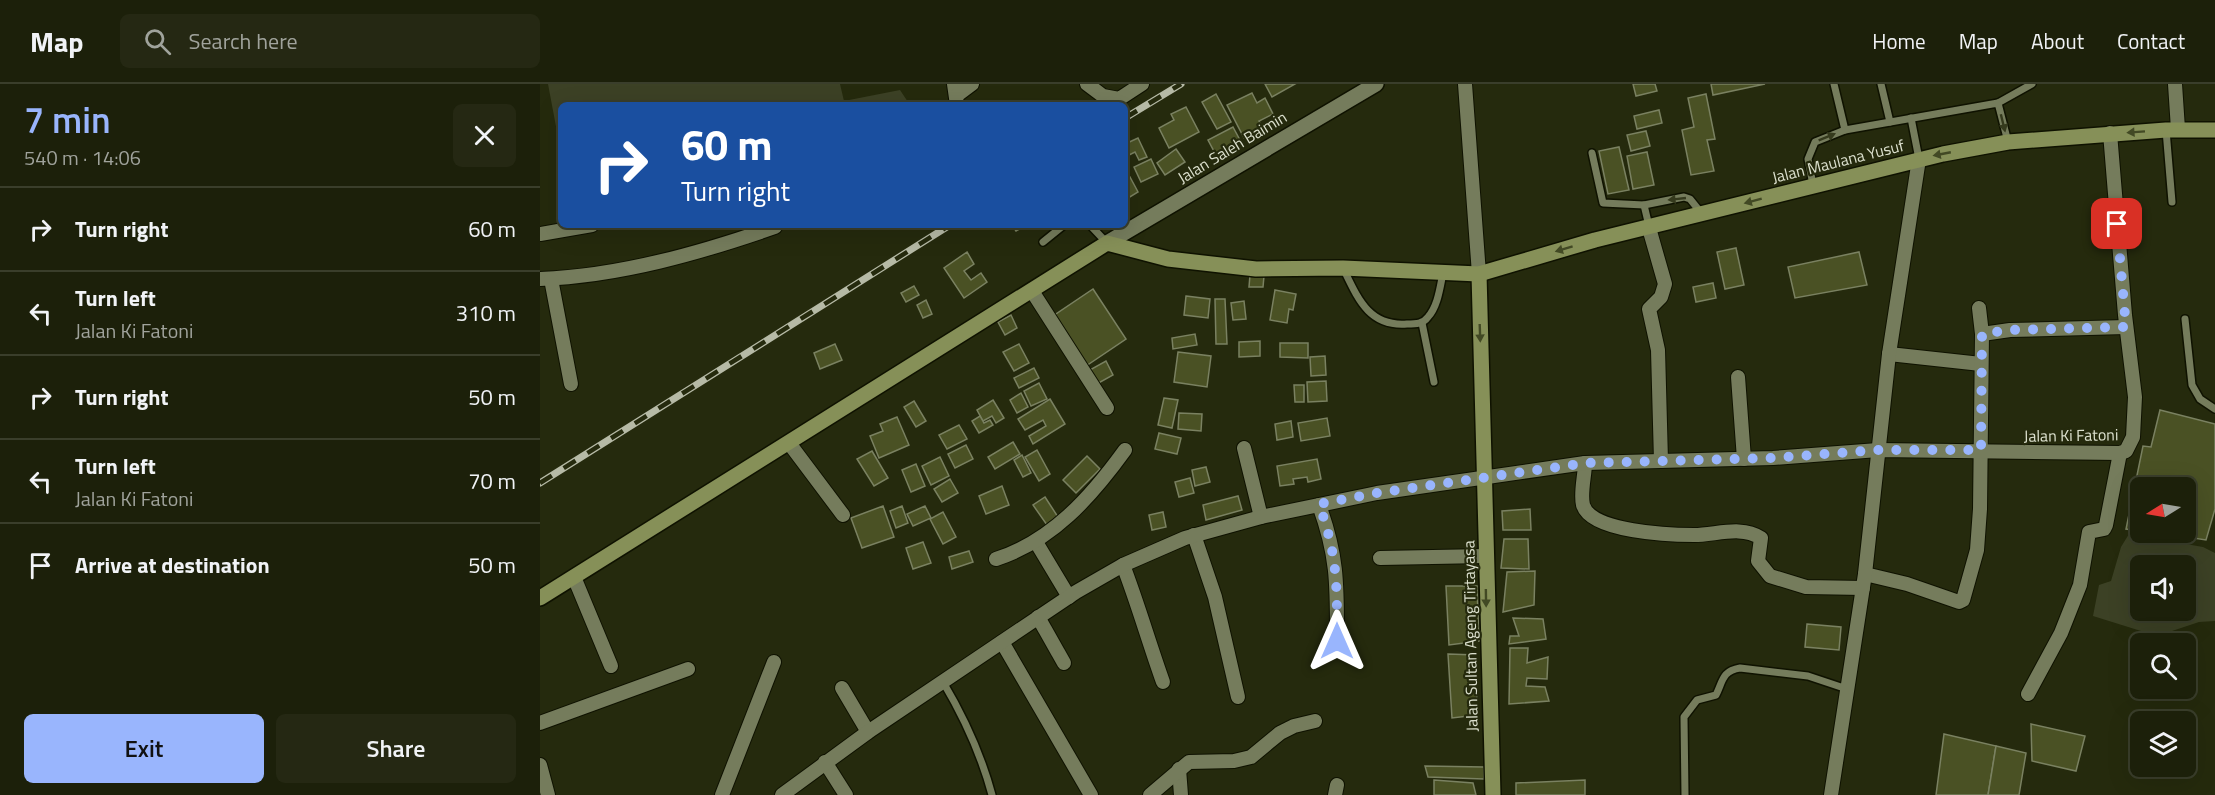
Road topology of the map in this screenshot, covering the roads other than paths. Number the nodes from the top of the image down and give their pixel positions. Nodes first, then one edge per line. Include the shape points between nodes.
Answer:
1 (972, 84) edge
2 (1087, 84) edge
3 (1143, 84) edge
4 (1376, 84) edge
5 (1465, 84) edge
6 (1834, 84) edge
7 (1881, 84) edge
8 (2032, 84) edge
9 (2175, 84) edge
10 (955, 95) edge
11 (1998, 103) junction
12 (1911, 118) junction
13 (1890, 122) junction
14 (1845, 130) junction
15 (2172, 130) junction
16 (2215, 130) edge
17 (2110, 133) junction
18 (2008, 142) junction
19 (1592, 153) dead end
20 (1919, 159) junction
21 (1813, 185) junction
22 (2172, 202) dead end
23 (1644, 205) junction
24 (1702, 214) junction
25 (575, 228) edge
26 (773, 228) edge
27 (1060, 228) edge
28 (1093, 228) edge
29 (1649, 228) junction
30 (540, 234) edge
31 (1043, 242) dead end
32 (1107, 243) junction
33 (1343, 268) junction
34 (1443, 273) junction
35 (1479, 274) junction
36 (546, 279) edge
37 (1032, 291) junction
38 (1979, 308) dead end
39 (2186, 319) dead end
40 (1422, 323) junction
41 (2126, 327) junction
42 (1982, 334) junction
43 (1889, 354) junction
44 (1981, 364) junction
45 (1738, 378) dead end
46 (1434, 382) dead end
47 (571, 384) dead end
48 (1107, 408) dead end
49 (2215, 409) edge
50 (789, 443) junction
51 (1244, 448) dead end
52 (1125, 450) dead end
53 (1878, 450) junction
54 (1981, 450) junction
55 (2120, 453) junction
56 (1744, 459) junction
57 (1660, 461) junction
58 (1586, 463) junction
59 (1484, 477) junction
60 (1319, 504) junction
61 (843, 515) dead end
62 (1261, 517) junction
63 (1194, 535) junction
64 (1036, 542) junction
65 (1485, 556) junction
66 (1380, 558) dead end
67 (996, 560) dead end
68 (1123, 565) junction
69 (574, 577) junction
70 (1864, 581) junction
71 (1070, 597) junction
72 (540, 598) edge
73 (1038, 617) junction
74 (1337, 641) dead end
75 (1002, 642) junction
76 (774, 662) dead end
77 (1064, 663) dead end
78 (611, 666) dead end
79 (688, 669) dead end
80 (943, 682) junction
81 (1163, 682) dead end
82 (842, 688) dead end
83 (1847, 689) junction
84 (2028, 694) dead end
85 (1238, 698) dead end
86 (1315, 721) dead end
87 (540, 723) edge
88 (868, 732) junction
89 (825, 762) junction
90 (540, 765) edge
91 (1179, 769) junction
92 (548, 795) edge
93 (722, 795) edge
94 (782, 795) edge
95 (846, 795) edge
96 (992, 795) edge
97 (1091, 795) edge
98 (1150, 795) edge
99 (1181, 795) edge
100 (1493, 795) edge
101 (1684, 795) edge
102 (1831, 795) edge

1 - 10 street
2 - 3 street via 1112,99 1119,99
4 - 32 street, Jalan Saleh Baimin
5 - 35 street
6 - 14 lane
7 - 13 lane
8 - 11 lane
9 - 15 street
11 - 12 lane
11 -> 18 lane
12 - 13 lane
12 - 20 lane
13 - 14 lane
21 -> 14 lane via 1808,159 1815,142
15 - 16 main road, Jalan Maulana Yusuf
15 -> 17 main road, Jalan Maulana Yusuf
15 - 22 lane
17 - 18 main road, Jalan Maulana Yusuf
17 - 41 street, Jalan Ki Fatoni
18 -> 20 main road, Jalan Maulana Yusuf
19 - 23 lane via 1603,203
20 - 21 main road, Jalan Maulana Yusuf
20 - 43 street
21 -> 24 main road, Jalan Maulana Yusuf
24 -> 23 lane via 1684,197
23 - 29 lane
24 - 29 main road, Jalan Maulana Yusuf
25 - 30 street
26 - 36 street via 676,258
27 - 31 lane
28 - 32 lane
29 -> 35 main road, Jalan Maulana Yusuf
29 - 57 street via 1665,284 1661,297 1649,309 1658,350
32 - 33 main road, Jalan Maulana Yusuf via 1168,259 1256,269
32 - 37 main road
33 - 34 main road, Jalan Maulana Yusuf
33 - 40 lane via 1361,304 1373,316 1389,325
34 - 35 main road, Jalan Maulana Yusuf
34 - 40 lane via 1434,307
35 -> 59 main road, Jalan Sultan Ageng Tirtayasa
36 - 47 street
37 - 48 street
37 - 50 main road
38 - 42 street
39 - 49 lane via 2192,385 2200,399
40 - 46 lane
41 - 42 street
41 - 55 street, Jalan Ki Fatoni via 2135,397 2130,445
42 - 44 street
43 - 44 street
43 - 53 street
44 - 54 street
45 - 56 street
50 - 61 street
50 - 69 main road
51 - 62 street
52 - 64 street via 1076,511
53 - 54 street, Jalan Ki Fatoni
53 - 56 street, Jalan Ki Fatoni
53 - 70 street
54 - 55 street, Jalan Ki Fatoni
54 - 70 street via 1977,550 1963,600 1959,602 1907,584
55 - 84 street via 2106,525 2104,530 2089,532 2079,585 2061,633
56 - 57 street, Jalan Ki Fatoni
57 - 58 street, Jalan Ki Fatoni
58 - 59 street, Jalan Ki Fatoni
58 - 70 street via 1583,505 1593,518 1632,531 1653,533 1751,532 1761,538 1758,561 1770,576 1806,587
59 - 60 street, Jalan Ki Fatoni
59 - 65 main road, Jalan Sultan Ageng Tirtayasa
60 - 62 street, Jalan Ki Fatoni
60 - 74 street via 1336,567
62 - 63 street, Jalan Ki Fatoni
63 - 68 street, Jalan Ki Fatoni
63 - 85 street via 1215,597
64 - 67 street
64 - 71 street
65 - 66 street
65 -> 100 main road, Jalan Sultan Ageng Tirtayasa
68 - 71 street, Jalan Ki Fatoni
68 - 81 street
69 - 72 main road
69 - 78 street
70 - 83 street
71 - 73 street, Jalan Ki Fatoni
73 - 75 street, Jalan Ki Fatoni
73 - 77 street
75 - 80 street, Jalan Ki Fatoni
75 - 97 street
76 - 93 street
79 - 87 street
80 - 88 street, Jalan Ki Fatoni
80 - 96 lane via 967,722
82 - 88 street
83 - 101 lane via 1808,676 1731,670 1724,675 1716,695 1697,700 1684,717
83 - 102 street
86 - 91 street via 1280,733 1251,757 1193,761
88 - 89 street, Jalan Ki Fatoni
89 - 94 street, Jalan Ki Fatoni
89 - 95 street
90 - 92 street
91 - 98 street
91 - 99 street

